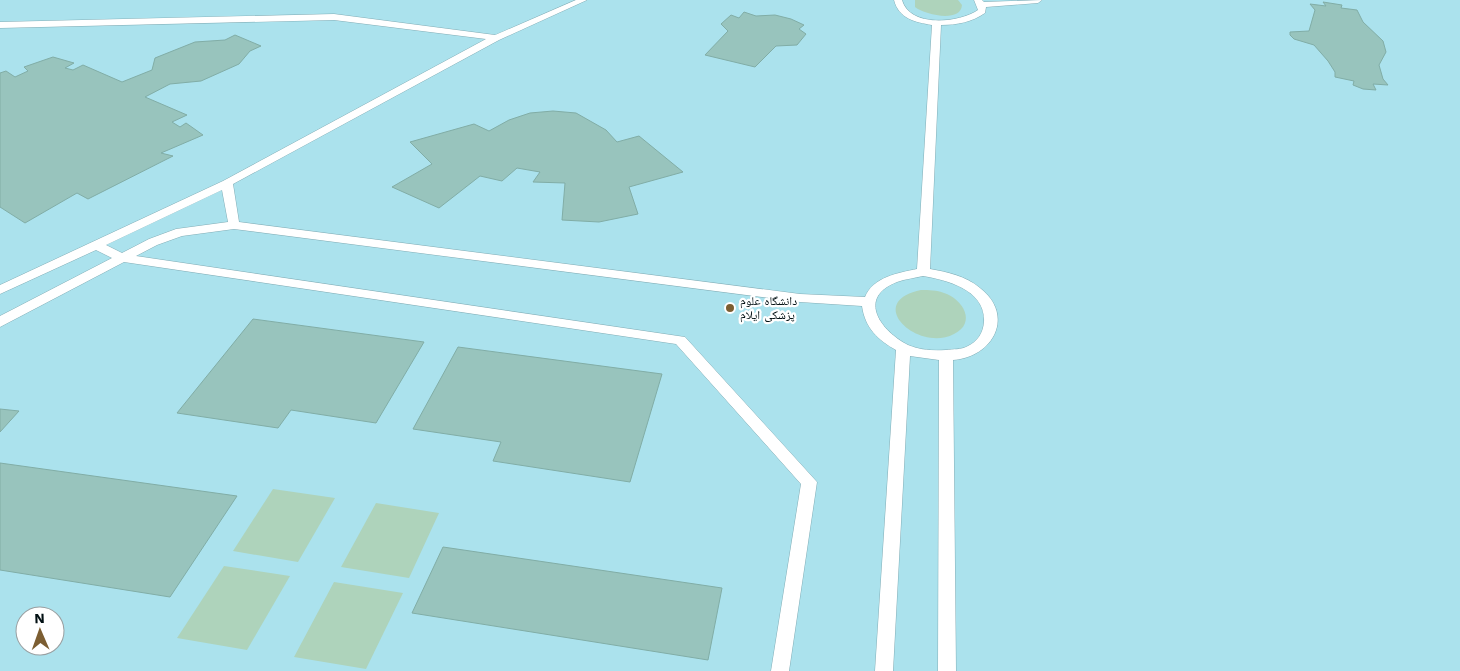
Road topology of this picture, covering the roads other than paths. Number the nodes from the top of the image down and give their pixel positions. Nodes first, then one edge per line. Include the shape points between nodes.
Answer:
1 (582, 0) edge
2 (898, 0) edge
3 (1038, 0) edge
4 (979, 2) edge
5 (937, 23) junction
6 (0, 25) edge
7 (496, 38) junction
8 (227, 183) junction
9 (234, 224) junction
10 (97, 244) junction
11 (122, 258) junction
12 (923, 272) junction
13 (0, 290) edge
14 (869, 302) junction
15 (0, 322) edge
16 (903, 349) junction
17 (946, 357) junction
18 (780, 671) edge
19 (884, 671) edge
20 (946, 671) edge

1 - 7 lane
2 - 5 lane via 905,13
3 - 4 lane
4 - 5 lane via 982,11 968,21
5 - 12 lane
6 - 7 lane via 334,17
7 - 8 lane
8 - 9 lane
8 - 10 lane
9 - 11 lane via 180,232
9 - 14 lane via 800,298
10 - 11 lane
10 - 13 lane
11 - 15 lane
11 - 18 lane via 680,340 809,482
12 - 14 lane via 887,280 874,290
12 - 17 lane via 962,282 977,292 988,305 993,319 982,344 966,353
14 - 16 lane via 874,326
16 - 17 lane
16 - 19 lane
17 - 20 lane

